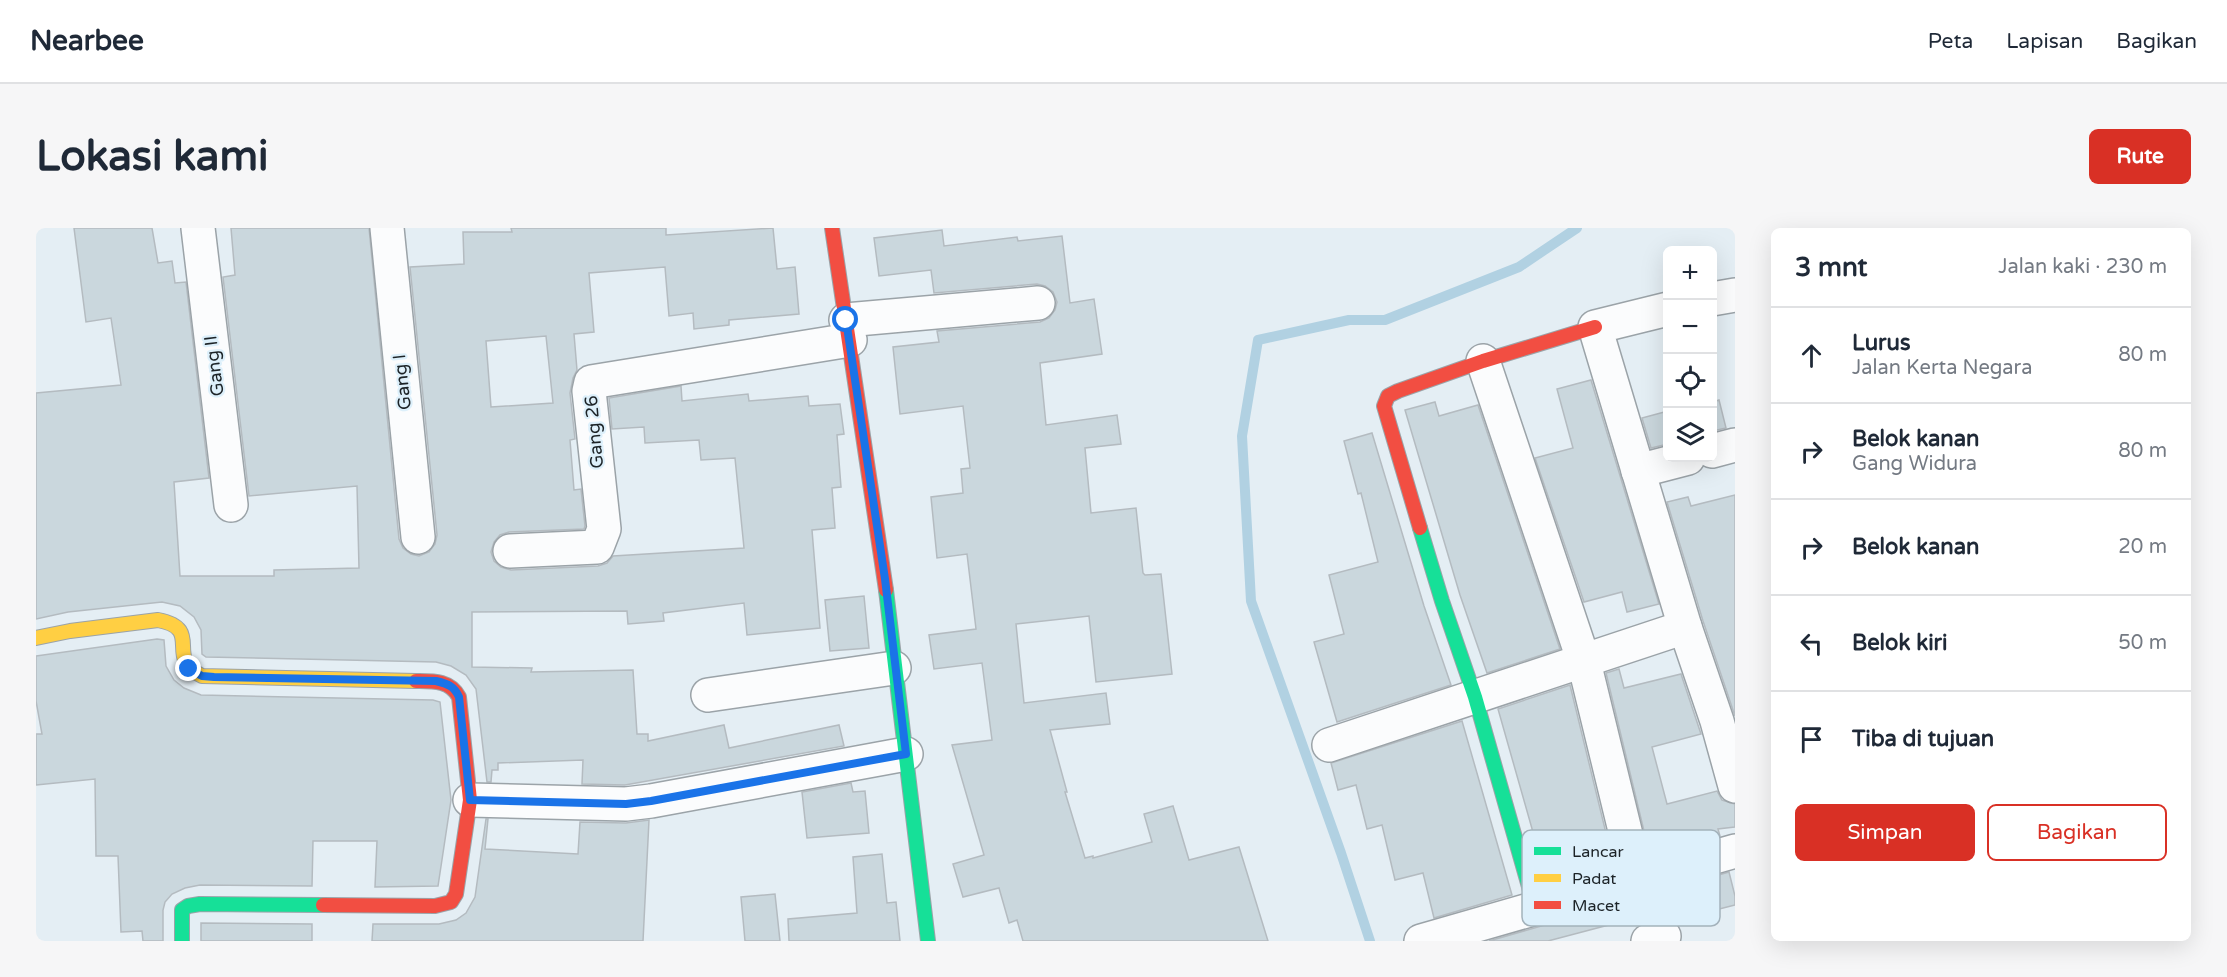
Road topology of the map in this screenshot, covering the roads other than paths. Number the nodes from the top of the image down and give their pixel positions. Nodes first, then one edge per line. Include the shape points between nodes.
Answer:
1 (198, 228) edge
2 (387, 228) edge
3 (832, 228) edge
4 (1735, 295) edge
5 (1717, 298) edge
6 (1038, 303) dead end
7 (1663, 310) edge
8 (1595, 327) junction
9 (848, 330) junction
10 (1483, 361) junction
11 (1735, 445) edge
12 (1717, 450) edge
13 (1673, 462) edge
14 (1638, 471) junction
15 (231, 505) dead end
16 (418, 537) dead end
17 (510, 551) dead end
18 (1685, 627) junction
19 (36, 638) edge
20 (1584, 662) junction
21 (894, 668) junction
22 (708, 695) dead end
23 (1474, 697) junction
24 (1329, 745) dead end
25 (1730, 751) edge
26 (906, 754) junction
27 (1735, 786) edge
28 (470, 800) junction
29 (1625, 830) edge
30 (1735, 851) edge
31 (1720, 855) edge
32 (1522, 864) edge
33 (1522, 913) edge
34 (182, 941) edge
35 (928, 941) edge
36 (1421, 941) edge

1 - 15 street, Gang II
2 - 16 street, Gang I
3 - 9 street
4 - 5 street
6 - 9 street
7 - 8 street
8 - 10 street
8 - 14 street
9 - 17 street, Gang 26 via 591,382 604,529 601,539 597,547
9 - 21 street
10 - 20 street
10 - 23 street via 1390,394 1384,406
11 - 12 street
13 - 14 street
14 - 18 street
18 - 20 street
18 - 25 street
19 - 28 street via 167,621 183,633 184,658 189,669 202,676 449,684 459,697
20 - 23 street
20 - 29 street
21 - 22 street
21 - 26 street
23 - 24 street
23 - 32 street
25 - 27 street
26 - 28 street via 626,804
26 - 35 street
28 - 34 street via 456,894 451,902 435,906 200,903 182,910
30 - 31 street
33 - 36 street

